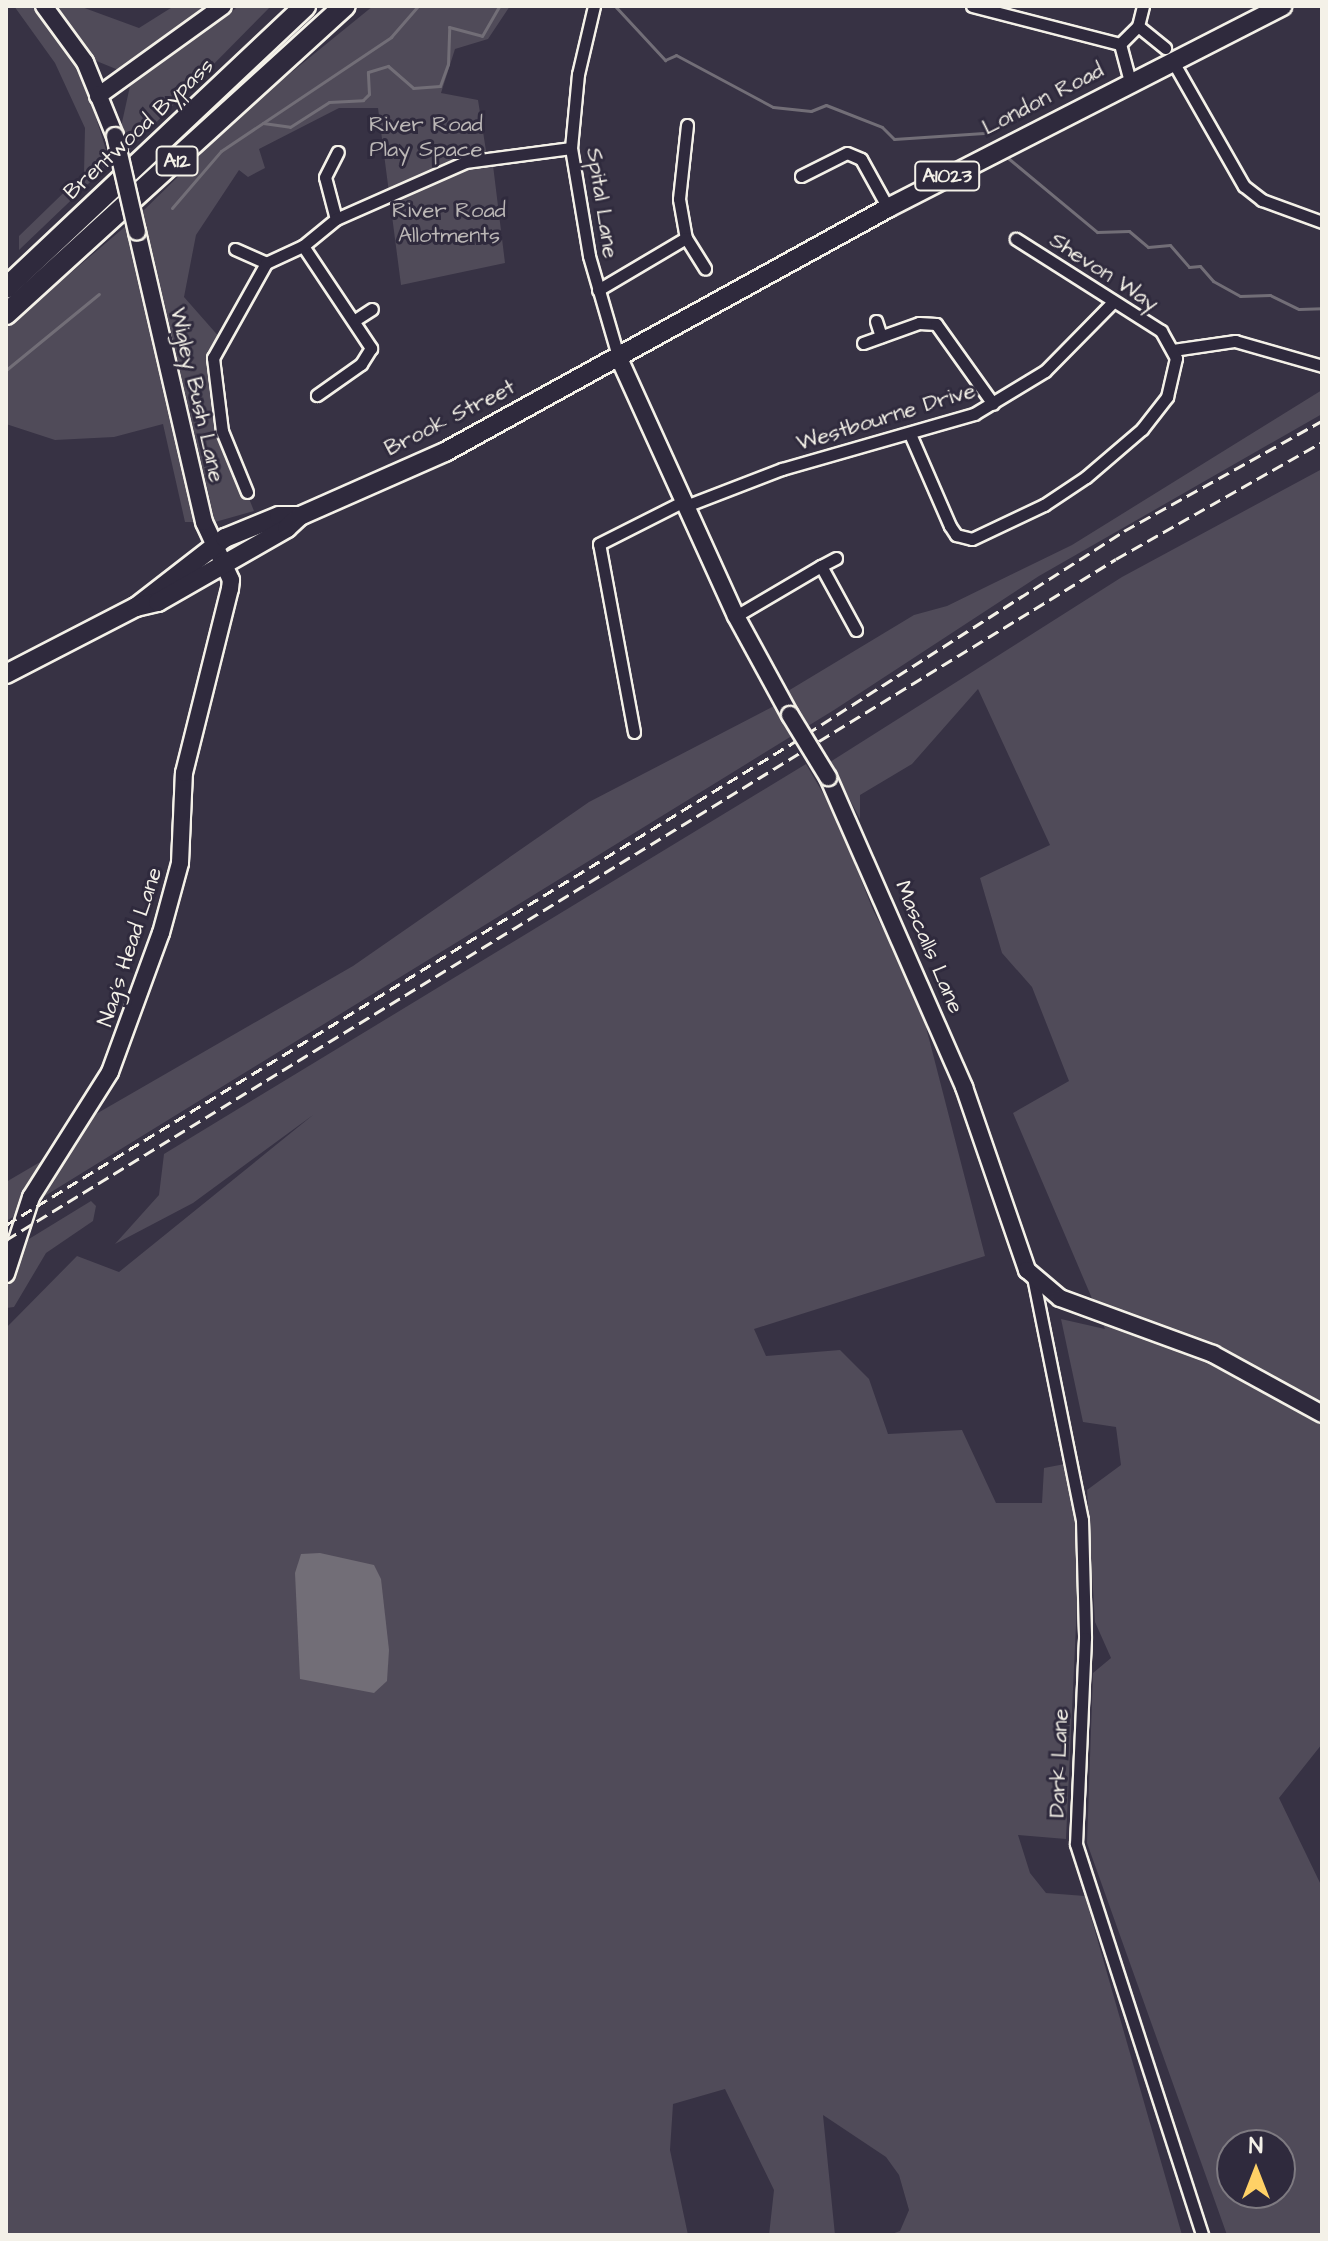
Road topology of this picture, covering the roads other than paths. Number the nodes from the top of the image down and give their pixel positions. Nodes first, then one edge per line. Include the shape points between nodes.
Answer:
1 (44, 6) edge
2 (223, 6) edge
3 (305, 6) edge
4 (345, 6) edge
5 (594, 6) edge
6 (972, 6) edge
7 (1143, 6) edge
8 (1282, 6) edge
9 (1138, 26) junction
10 (1120, 44) junction
11 (1169, 54) junction
12 (1130, 81) junction
13 (98, 96) junction
14 (687, 125) dead end
15 (571, 148) junction
16 (338, 152) dead end
17 (801, 176) dead end
18 (888, 208) junction
19 (336, 219) junction
20 (1322, 222) edge
21 (686, 238) junction
22 (1016, 239) dead end
23 (303, 246) junction
24 (235, 249) dead end
25 (266, 263) junction
26 (705, 269) dead end
27 (6, 288) edge
28 (598, 290) junction
29 (1113, 302) junction
30 (372, 309) dead end
31 (6, 314) edge
32 (355, 320) junction
33 (876, 321) dead end
34 (881, 336) junction
35 (863, 343) dead end
36 (1173, 350) junction
37 (618, 356) junction
38 (1322, 366) edge
39 (317, 395) dead end
40 (993, 404) junction
41 (910, 434) junction
42 (247, 492) dead end
43 (685, 504) junction
44 (300, 516) junction
45 (214, 546) junction
46 (836, 558) dead end
47 (224, 564) junction
48 (821, 566) junction
49 (136, 607) junction
50 (736, 616) junction
51 (856, 630) dead end
52 (6, 674) edge
53 (634, 732) dead end
54 (6, 1274) edge
55 (1033, 1277) junction
56 (1060, 1298) junction
57 (1043, 1315) junction
58 (1322, 1414) edge
59 (1202, 2235) edge

1 - 13 street via 85,62
2 - 13 street
3 - 27 highway, Brentwood Bypass / A12
4 - 31 highway, A12
5 - 15 street, Spital Lane via 578,74
6 - 10 street
7 - 9 street
8 - 11 main road, London Road / A1023
9 - 10 street
9 - 11 street
10 - 12 street
11 - 12 main road, London Road / A1023
11 - 20 street via 1244,186 1262,200
12 - 18 main road, London Road / A1023
13 - 45 street, Wigley Bush Lane, bridge via 115,136
14 - 21 street via 679,179
15 - 19 street via 465,162
15 - 28 street, Spital Lane
16 - 19 street via 325,177
17 - 18 street via 847,153 861,159
18 - 37 main road, London Road / A1023
19 - 23 street
21 - 26 street
21 - 28 street
22 - 29 street, Shevon Way
23 - 25 street
23 - 32 street
24 - 25 street
25 - 42 street via 213,358 222,431
28 - 37 street, Spital Lane
29 - 36 street, Shevon Way via 1161,331
29 - 40 street, Westbourne Drive via 1045,371
30 - 32 street
32 - 39 street via 370,355
33 - 34 street
34 - 35 street
34 - 40 street via 919,323 936,324
36 - 38 street via 1235,341
36 - 41 street via 1172,384 1142,429 1070,489 980,537 956,535
37 - 43 street, Mascalls Lane
37 - 44 main road, Brook Street / A1023 via 445,452
40 - 41 street, Westbourne Drive
41 - 43 street, Westbourne Drive via 782,469
43 - 50 street, Mascalls Lane
43 - 53 street, Westbourne Drive via 599,544
44 - 45 main road, Brook Street / A1023 via 279,516
44 - 47 main road, Brook Street / A1023
45 - 47 street, Wigley Bush Lane
45 - 49 main road, Brook Street / A1023
46 - 48 street
47 - 49 main road, Brook Street / A1023 via 158,602
47 - 54 street, Nag's Head Lane via 230,589 184,773 180,863 161,933 110,1072 31,1197
48 - 50 street
48 - 51 street
49 - 52 main road, Brook Street / A1023
50 - 55 street, Mascalls Lane, bridge via 828,777 964,1087 1017,1245
55 - 56 street, Mascalls Lane
55 - 57 street, Dark Lane
56 - 57 street
56 - 58 street, Mascalls Lane via 1213,1354
57 - 59 street, Dark Lane via 1082,1520 1085,1638 1076,1844

